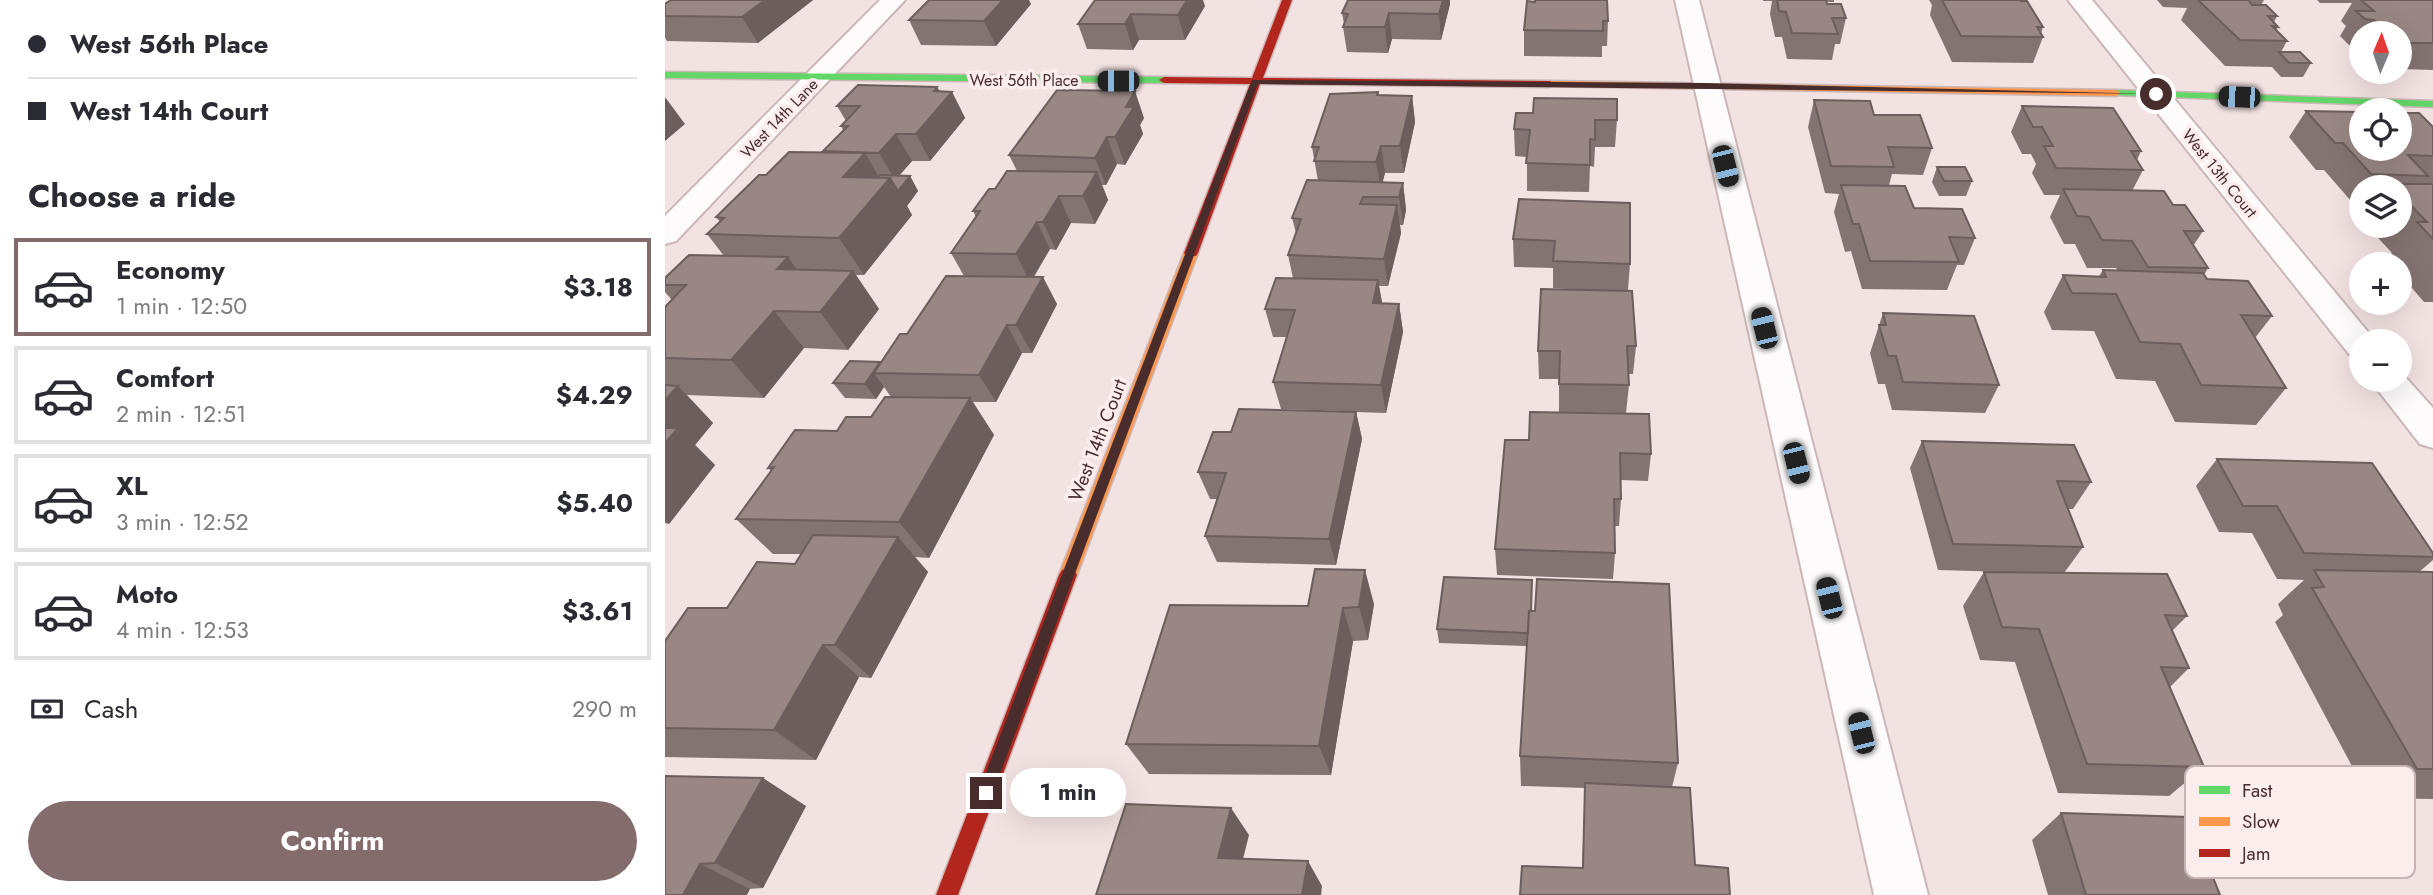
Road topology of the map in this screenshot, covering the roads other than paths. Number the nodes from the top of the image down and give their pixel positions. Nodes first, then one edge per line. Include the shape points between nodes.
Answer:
1 (893, 0) edge
2 (1287, 0) edge
3 (1686, 0) edge
4 (2080, 0) edge
5 (665, 75) edge
6 (818, 78) junction
7 (1255, 82) junction
8 (1705, 85) junction
9 (2156, 94) junction
10 (2433, 104) edge
11 (665, 234) edge
12 (2349, 331) edge
13 (2398, 392) edge
14 (2433, 434) edge
15 (947, 895) edge
16 (1901, 895) edge

1 - 6 street, West 14th Lane
2 - 7 street, West 14th Court
3 - 8 street
4 - 9 street, West 13th Court
5 - 6 street, West 56th Place
6 - 7 street, West 56th Place
6 - 11 street, West 14th Lane
7 - 8 street, West 56th Place
7 - 15 street, West 14th Court
8 - 9 street, West 56th Place
8 - 16 street
9 - 10 street, West 56th Place
9 - 12 street, West 13th Court
13 - 14 street

